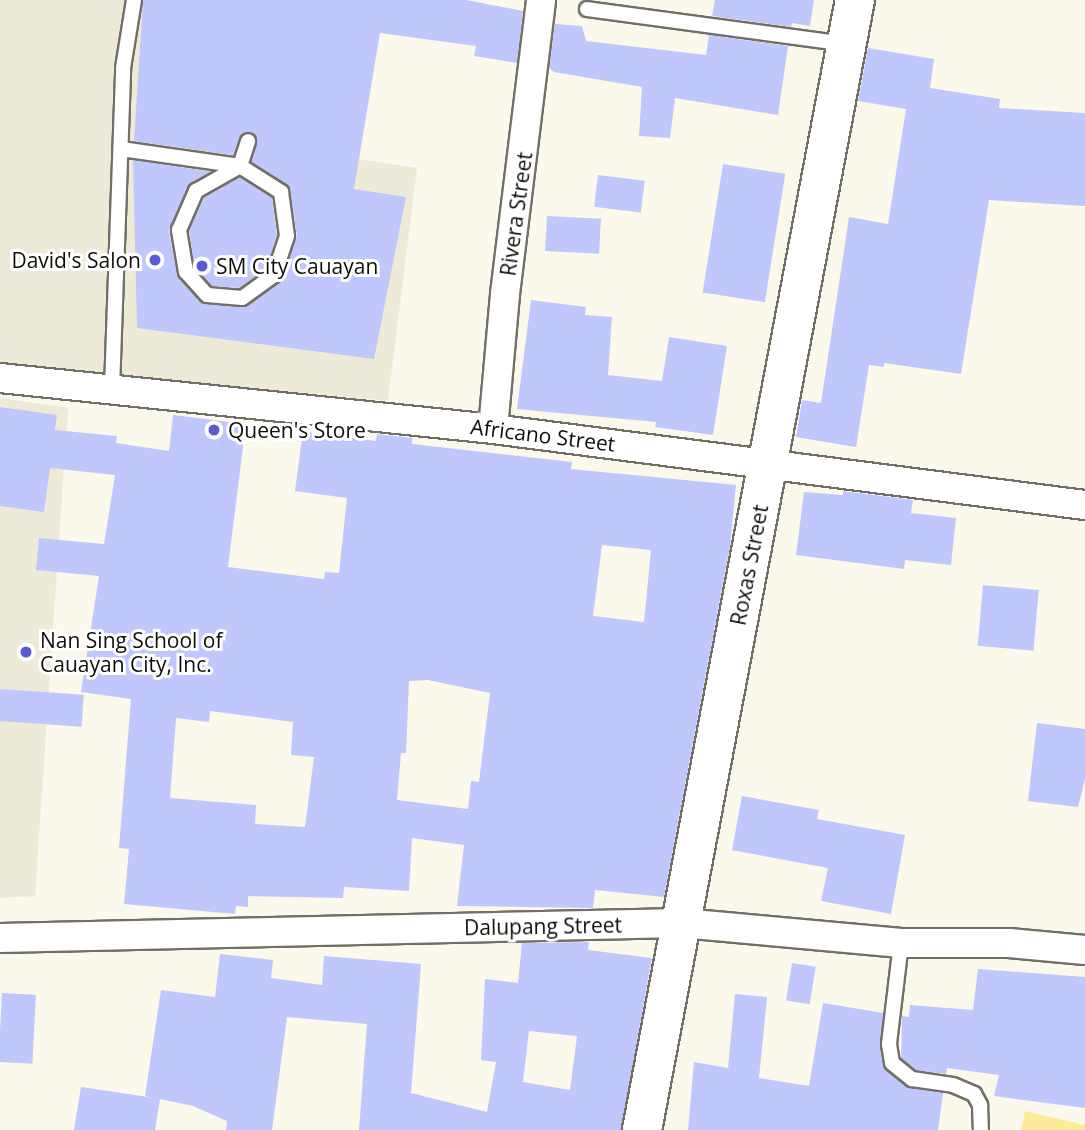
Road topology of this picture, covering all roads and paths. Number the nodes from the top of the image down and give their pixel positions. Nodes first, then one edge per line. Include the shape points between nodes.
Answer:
1 (134, 0) edge
2 (541, 0) edge
3 (855, 0) edge
4 (587, 9) dead end
5 (848, 44) junction
6 (248, 141) dead end
7 (121, 149) junction
8 (240, 166) junction
9 (0, 378) edge
10 (112, 389) junction
11 (493, 429) junction
12 (768, 464) junction
13 (1085, 505) edge
14 (682, 923) junction
15 (0, 938) edge
16 (901, 943) junction
17 (1085, 950) edge
18 (642, 1130) edge
19 (981, 1130) edge

1 - 7 lane via 123,68
2 - 11 street, Rivera Street
3 - 5 street, Roxas Street
4 - 5 lane
5 - 12 street, Roxas Street
6 - 8 lane
7 - 8 lane
7 - 10 lane
8 - 8 lane via 281,192 287,236 274,275 242,298 208,295 186,272 179,230 196,191
9 - 10 street, Africano Street
10 - 11 street, Africano Street
11 - 12 street, Africano Street
12 - 13 street, Africano Street
12 - 14 street, Roxas Street
14 - 15 street, Dalupang Street
14 - 16 street, Dalupang Street
14 - 18 street, Roxas Street
16 - 17 street, Dalupang Street via 1009,943
16 - 19 lane via 892,1063 912,1079 953,1084 974,1094 980,1105

